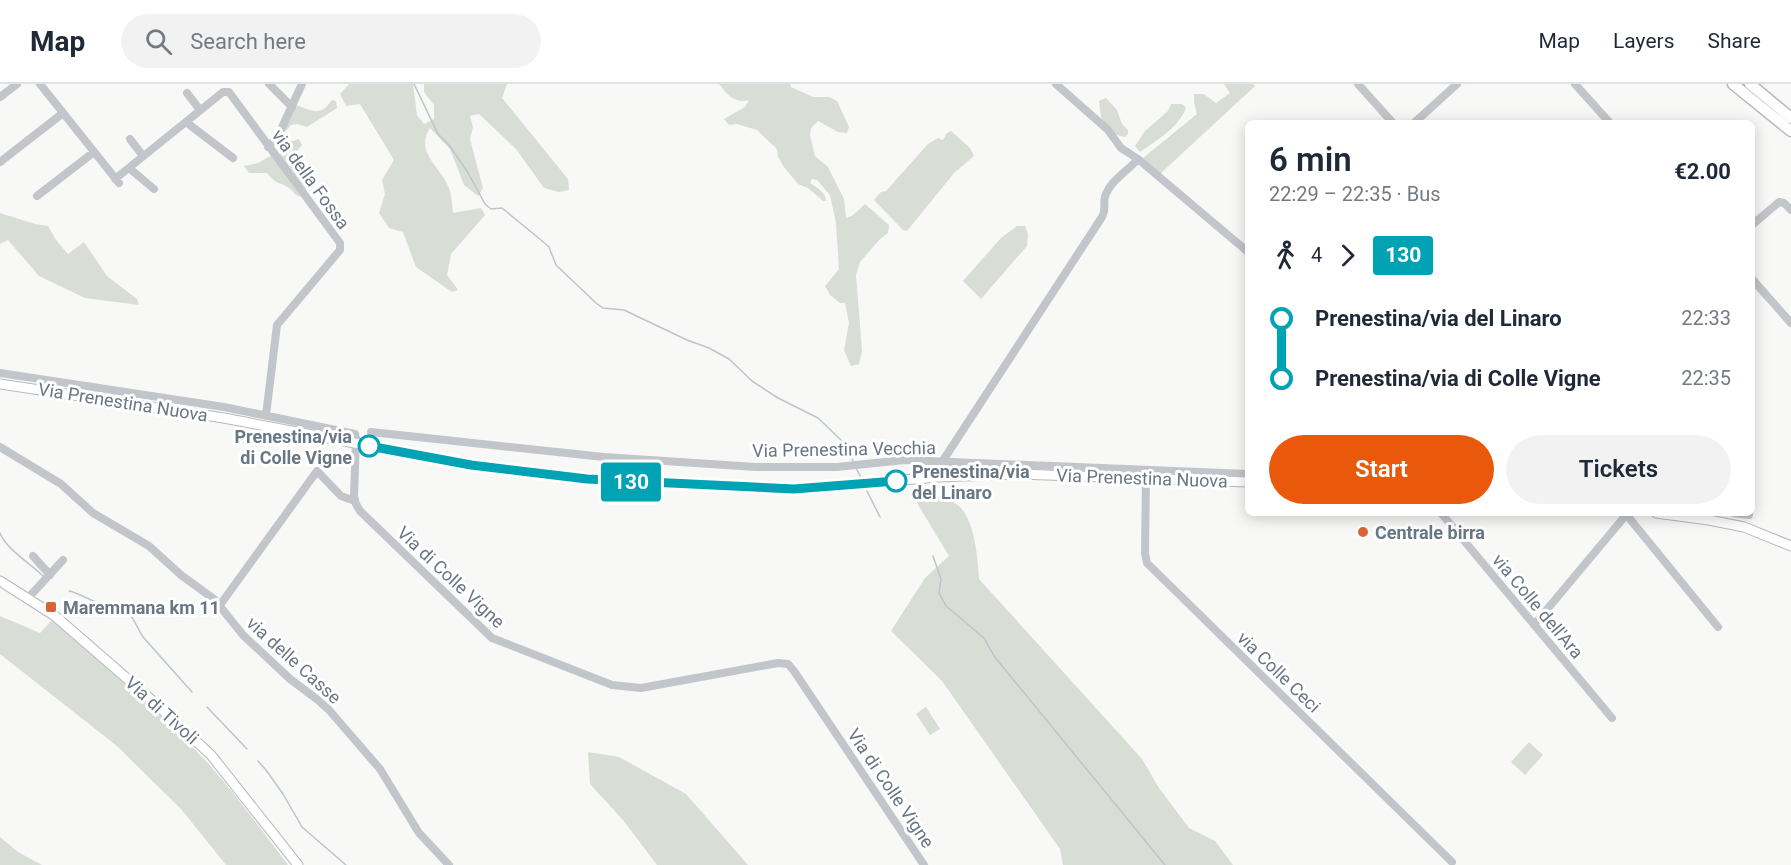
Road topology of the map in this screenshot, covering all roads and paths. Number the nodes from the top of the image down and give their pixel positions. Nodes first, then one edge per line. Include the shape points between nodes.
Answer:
1 (17, 84) edge
2 (40, 84) edge
3 (269, 84) edge
4 (302, 84) edge
5 (1056, 84) edge
6 (1358, 84) edge
7 (1457, 84) edge
8 (1575, 84) edge
9 (1733, 84) edge
10 (1750, 84) edge
11 (187, 93) dead end
12 (0, 97) edge
13 (292, 106) junction
14 (200, 110) junction
15 (63, 113) junction
16 (1791, 118) edge
17 (1391, 120) edge
18 (1417, 120) edge
19 (1607, 120) edge
20 (186, 122) junction
21 (1791, 131) edge
22 (130, 139) dead end
23 (268, 147) junction
24 (94, 152) junction
25 (143, 156) junction
26 (233, 158) dead end
27 (1138, 159) junction
28 (0, 162) edge
29 (129, 168) junction
30 (154, 189) dead end
31 (37, 196) dead end
32 (1791, 210) edge
33 (1755, 223) edge
34 (1245, 249) edge
35 (1755, 282) edge
36 (1791, 323) edge
37 (0, 373) edge
38 (0, 384) edge
39 (266, 415) junction
40 (371, 432) dead end
41 (356, 444) junction
42 (0, 447) edge
43 (942, 462) junction
44 (1245, 474) edge
45 (1146, 478) junction
46 (1245, 482) edge
47 (355, 501) junction
48 (1443, 516) edge
49 (1624, 516) edge
50 (1628, 516) edge
51 (1677, 516) edge
52 (1791, 546) edge
53 (33, 556) dead end
54 (63, 560) dead end
55 (50, 575) junction
56 (0, 580) edge
57 (28, 598) junction
58 (220, 605) junction
59 (1534, 625) junction
60 (1718, 627) dead end
61 (1612, 718) dead end
62 (1452, 862) dead end
63 (298, 865) edge
64 (448, 865) edge
65 (924, 865) edge

1 - 12 street
2 - 15 street
3 - 13 street
4 - 13 street
5 - 27 street via 1108,130 1121,148
6 - 17 street
7 - 18 street
8 - 19 street
9 - 21 highway
10 - 16 highway
11 - 14 street
13 - 23 street via 278,136
14 - 20 street
14 - 23 street, via della Fossa via 222,92 232,94
15 - 24 street
15 - 28 street
20 - 25 street
20 - 26 street
22 - 25 street
23 - 39 street, via della Fossa via 341,246 277,326
24 - 29 street via 117,181
24 - 31 street
25 - 29 street
27 - 34 street
27 - 43 street via 1107,192 1102,217
29 - 30 street
32 - 33 street via 1780,202
35 - 36 street
37 - 39 street
38 - 41 main road, Via Prenestina Nuova via 224,418
39 - 41 street via 353,434
40 - 43 street, Via Prenestina Vecchia via 604,457 756,467 821,468 892,460
41 - 45 main road, Via Prenestina Nuova via 471,465 587,479 770,489 1018,474
41 - 47 street
42 - 58 street, via delle Casse via 58,482 100,518 150,548
43 - 44 street, Via Prenestina Vecchia
45 - 46 main road, Via Prenestina Nuova
45 - 62 street, via Colle Ceci via 1148,565
47 - 58 street via 341,496 317,471
47 - 65 street, Via di Colle Vigne via 360,511 487,634 612,685 636,689 788,664
48 - 59 street, via Colle dell'Ara
49 - 59 street
50 - 60 street
51 - 52 main road via 1733,524
53 - 55 street
54 - 55 street
55 - 57 street
56 - 57 main road, Via di Tivoli
57 - 63 main road, Via di Tivoli via 59,619 211,754
58 - 64 street, via delle Casse via 243,635 290,680 321,702 383,772 419,833
59 - 61 street, via Colle dell'Ara

